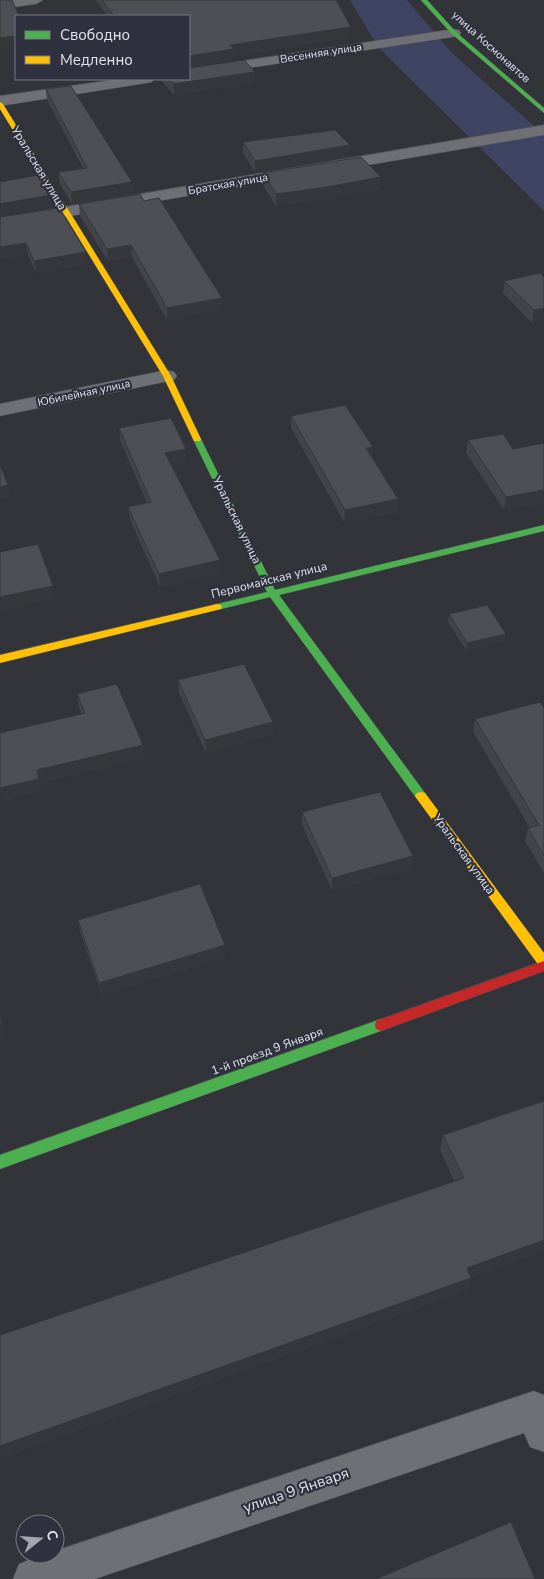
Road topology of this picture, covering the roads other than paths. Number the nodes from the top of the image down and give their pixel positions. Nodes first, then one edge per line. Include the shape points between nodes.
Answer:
1 (36, 0) edge
2 (424, 0) edge
3 (0, 5) edge
4 (454, 33) junction
5 (190, 72) edge
6 (141, 80) edge
7 (0, 102) edge
8 (544, 111) edge
9 (544, 130) edge
10 (66, 212) junction
11 (0, 224) edge
12 (167, 376) junction
13 (0, 410) edge
14 (544, 528) edge
15 (272, 593) junction
16 (0, 659) edge
17 (544, 964) edge
18 (0, 1162) edge
19 (541, 1416) edge
20 (34, 1579) edge

1 - 3 street
2 - 4 street, улица Космонавтов
4 - 5 street, Весенняя улица
4 - 8 street, улица Космонавтов
6 - 7 street
7 - 10 street, Уральская улица
9 - 10 street, Братская улица
10 - 11 street, Братская улица
10 - 12 street, Уральская улица
12 - 13 street, Юбилейная улица
12 - 15 street, Уральская улица
14 - 15 street, Первомайская улица
15 - 16 street, Первомайская улица
15 - 17 street, Уральская улица
17 - 18 street, 1-й проезд 9 Января
19 - 20 street, улица 9 Января

